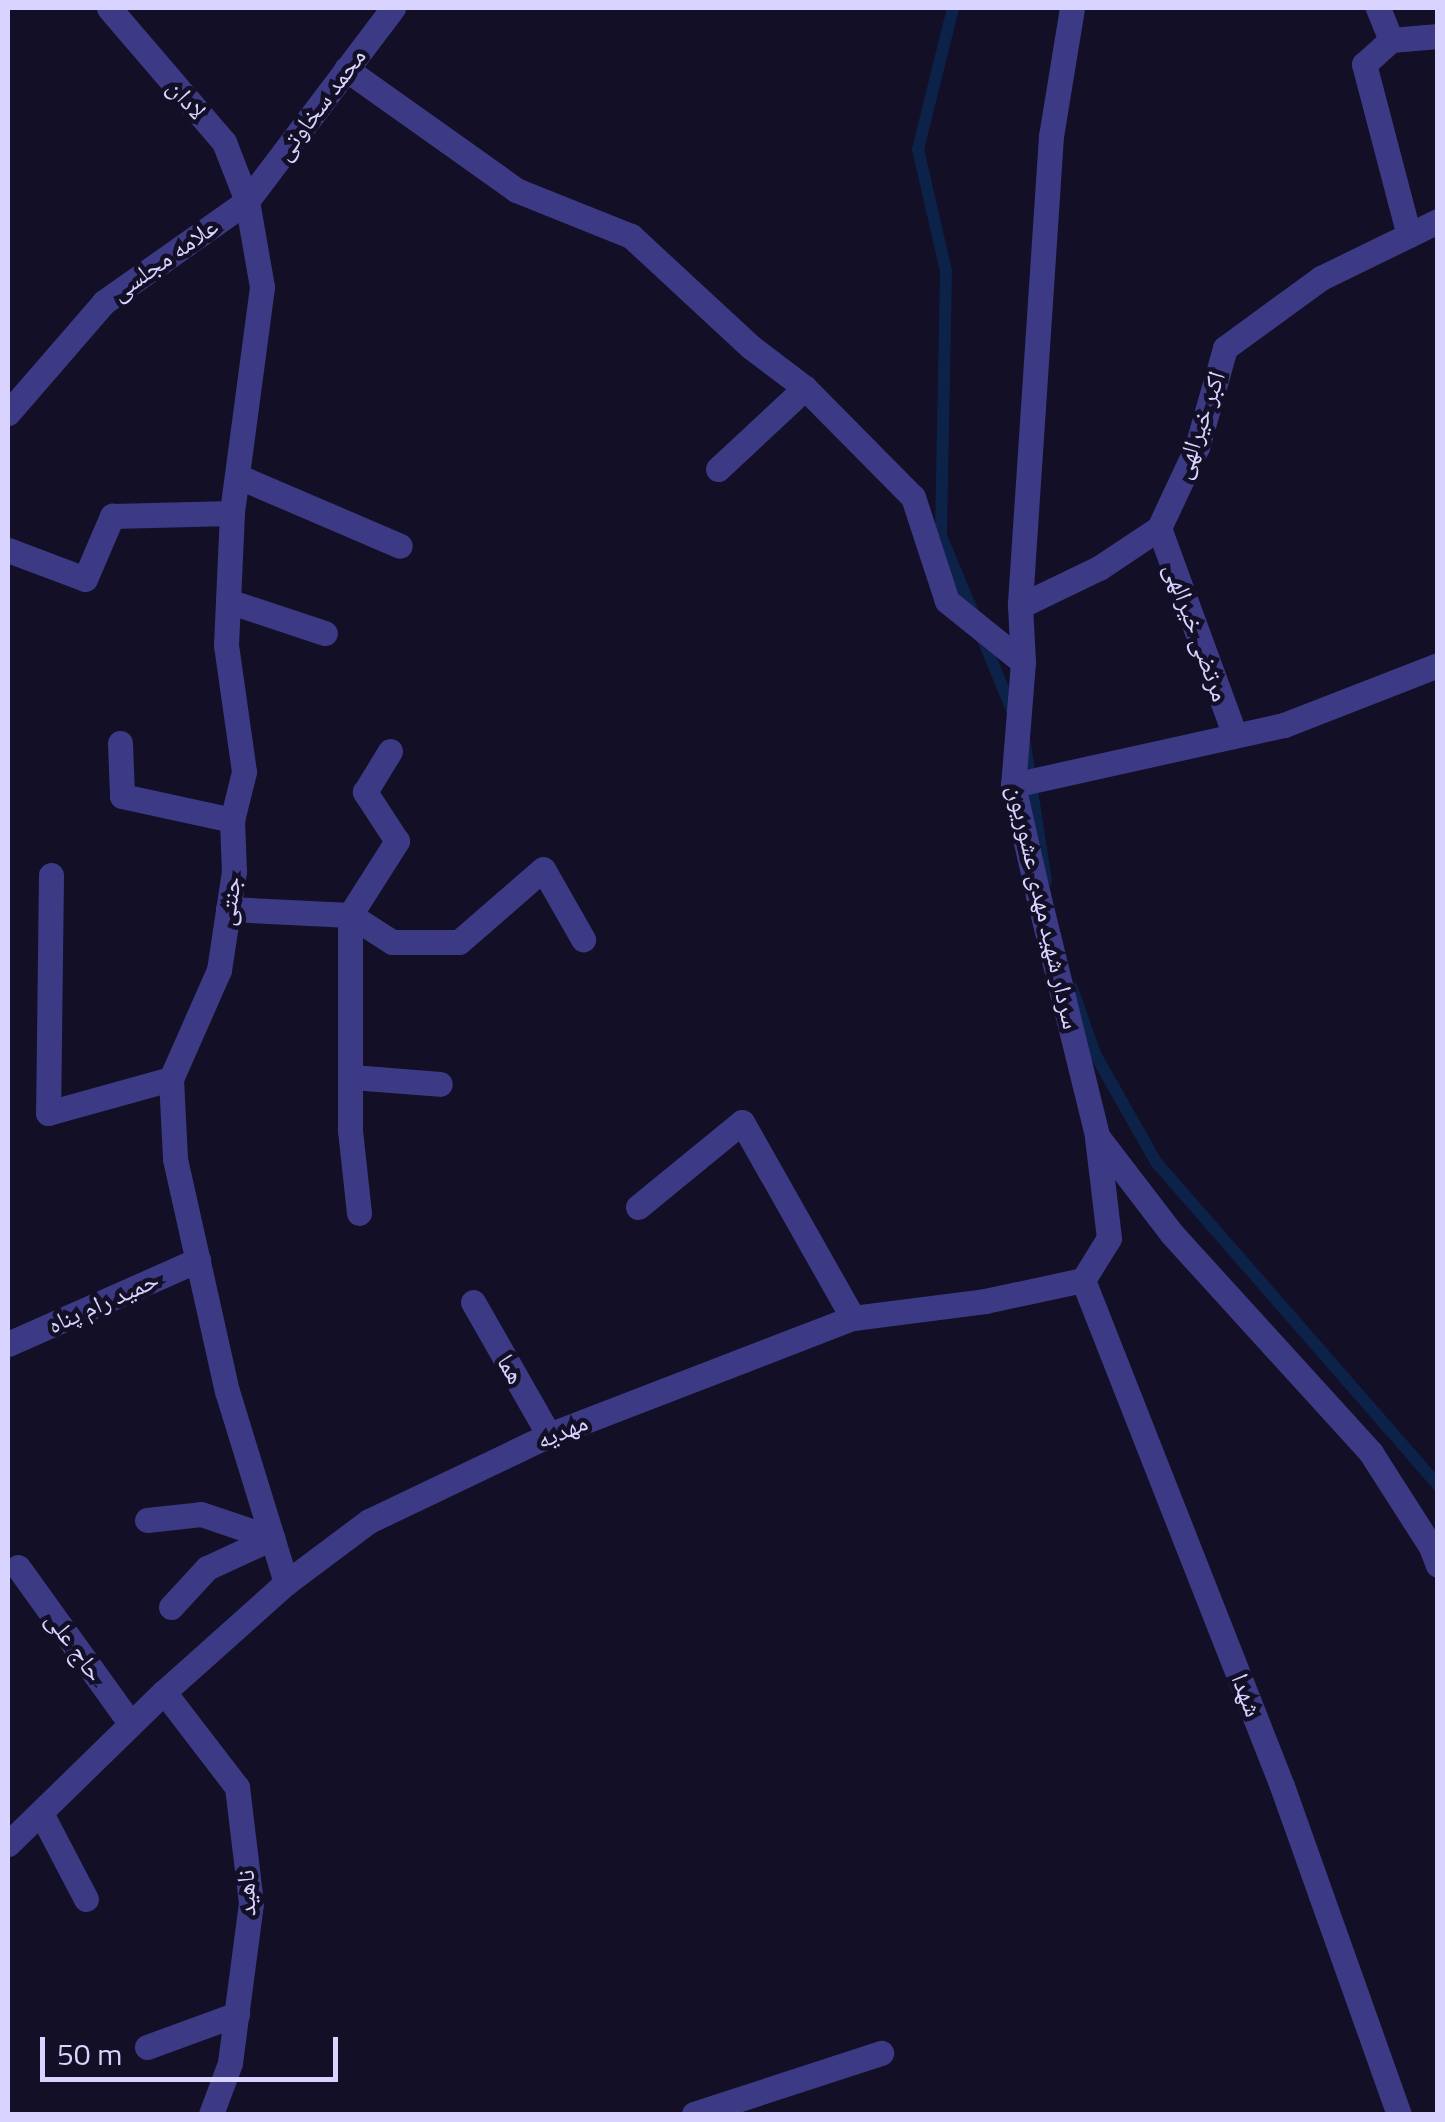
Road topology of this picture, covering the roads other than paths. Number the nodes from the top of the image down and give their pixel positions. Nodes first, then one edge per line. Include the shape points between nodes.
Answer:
1 (109, 8) edge
2 (393, 8) edge
3 (1072, 8) edge
4 (1378, 8) edge
5 (1438, 36) edge
6 (1390, 40) junction
7 (346, 69) junction
8 (246, 201) junction
9 (1438, 220) edge
10 (1409, 234) junction
11 (806, 388) junction
12 (8, 413) edge
13 (718, 469) dead end
14 (237, 476) junction
15 (232, 513) junction
16 (1159, 528) junction
17 (400, 546) dead end
18 (8, 550) edge
19 (228, 601) junction
20 (1020, 606) junction
21 (326, 633) dead end
22 (1023, 662) junction
23 (1438, 665) edge
24 (1235, 736) junction
25 (120, 743) dead end
26 (390, 752) dead end
27 (1013, 785) junction
28 (232, 820) junction
29 (51, 875) dead end
30 (228, 908) junction
31 (350, 915) junction
32 (583, 940) dead end
33 (352, 1077) junction
34 (171, 1079) junction
35 (440, 1084) dead end
36 (1097, 1136) junction
37 (638, 1206) dead end
38 (359, 1212) dead end
39 (198, 1260) junction
40 (1083, 1280) junction
41 (473, 1302) dead end
42 (853, 1318) junction
43 (8, 1344) edge
44 (549, 1436) junction
45 (147, 1520) dead end
46 (272, 1538) junction
47 (1438, 1565) edge
48 (18, 1567) dead end
49 (286, 1583) junction
50 (171, 1606) dead end
51 (164, 1692) junction
52 (131, 1724) junction
53 (41, 1812) junction
54 (8, 1844) edge
55 (86, 1899) dead end
56 (237, 2014) junction
57 (147, 2047) dead end
58 (881, 2052) dead end
59 (212, 2114) edge
60 (694, 2114) edge
61 (1399, 2114) edge

1 - 8 street, لادان via 224,142
2 - 7 street, محمد سخاوتی
3 - 20 street, سردار شهید مهدی عشوریون via 1051,136
4 - 6 street
5 - 6 street
6 - 10 street via 1364,64
7 - 8 street, محمد سخاوتی
7 - 11 street via 516,190 631,236
8 - 12 street, علامه مجلسی via 104,302
8 - 14 street, جنتی via 262,287
9 - 10 street, اکبر خیرالهی
10 - 16 street, اکبر خیرالهی via 1320,278 1225,348 1198,447
11 - 13 street
11 - 22 street via 913,497 947,601
14 - 15 street, جنتی
14 - 17 street
15 - 18 street via 112,516 86,579
15 - 19 street, جنتی
16 - 20 street via 1099,568
16 - 24 street, مرتضی خیرالهی
19 - 21 street
19 - 28 street, جنتی via 226,645 244,772
20 - 22 street, سردار شهید مهدی عشوریون
22 - 27 street, سردار شهید مهدی عشوریون
23 - 24 street via 1284,725
24 - 27 street
25 - 28 street via 122,796
26 - 31 street via 366,792 398,841
27 - 36 street, سردار شهید مهدی عشوریون
28 - 30 street, جنتی
29 - 34 street via 48,1113
30 - 31 street
30 - 34 street, جنتی via 219,970
31 - 32 street via 392,942 459,942 543,869
31 - 33 street
33 - 35 street
33 - 38 street
34 - 39 street, جنتی via 175,1159
36 - 40 street via 1109,1238
36 - 47 street, سردار شهید مهدی عشوریون via 1172,1234 1371,1452
37 - 42 street via 742,1122
39 - 43 street, حمید رام پناه
39 - 46 street, جنتی via 227,1391
40 - 42 street, مهدیه
40 - 61 street, شهدا via 1282,1786
41 - 44 street, هما
42 - 44 street, مهدیه
44 - 49 street, مهدیه via 368,1521
45 - 46 street via 202,1514
46 - 49 street, جنتی
46 - 50 street via 207,1568
48 - 52 street, حاج علی
49 - 51 street, مهدیه
51 - 52 street, مهدیه
51 - 56 street, ناهید via 237,1788 250,1903
52 - 53 street, مهدیه
53 - 54 street, مهدیه
53 - 55 street
56 - 57 street
56 - 59 street, ناهید via 230,2063
58 - 60 street

